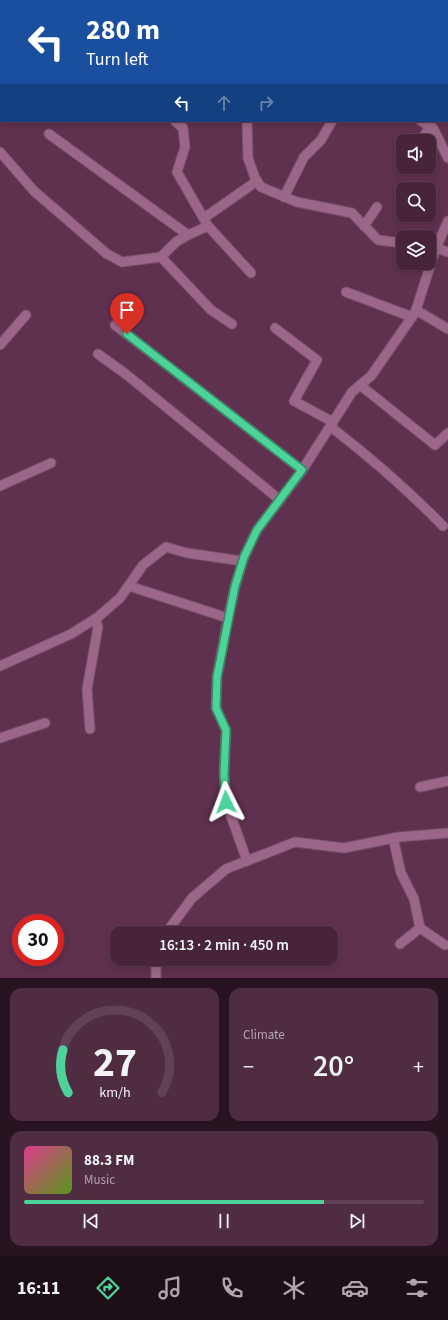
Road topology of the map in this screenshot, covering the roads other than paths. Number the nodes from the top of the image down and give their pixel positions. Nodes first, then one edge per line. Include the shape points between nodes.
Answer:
1 (178, 122) edge
2 (247, 122) edge
3 (331, 122) edge
4 (422, 122) edge
5 (430, 127) junction
6 (50, 134) dead end
7 (426, 134) edge
8 (0, 152) edge
9 (448, 158) edge
10 (257, 181) junction
11 (284, 197) junction
12 (377, 207) dead end
13 (448, 221) edge
14 (206, 222) junction
15 (364, 226) junction
16 (188, 235) junction
17 (396, 242) edge
18 (436, 242) edge
19 (436, 248) edge
20 (448, 252) edge
21 (161, 257) junction
22 (426, 270) edge
23 (251, 273) dead end
24 (346, 292) dead end
25 (414, 313) junction
26 (26, 315) dead end
27 (232, 324) dead end
28 (115, 325) dead end
29 (275, 328) dead end
30 (448, 329) edge
31 (0, 345) edge
32 (98, 354) dead end
33 (360, 386) junction
34 (332, 425) junction
35 (448, 433) edge
36 (51, 463) dead end
37 (302, 470) junction
38 (0, 486) edge
39 (280, 500) junction
40 (443, 526) dead end
41 (242, 561) junction
42 (129, 586) junction
43 (228, 618) junction
44 (95, 619) junction
45 (0, 666) edge
46 (45, 723) dead end
47 (90, 729) dead end
48 (0, 738) edge
49 (448, 781) edge
50 (420, 787) dead end
51 (448, 833) edge
52 (393, 838) junction
53 (247, 860) junction
54 (171, 926) edge
55 (420, 928) junction
56 (400, 944) dead end
57 (445, 945) dead end
58 (156, 966) edge
59 (156, 978) edge

1 - 14 street via 183,128 185,147 177,172
2 - 10 street via 248,158
3 - 11 street via 321,140 304,157
4 - 5 street
5 - 7 street
5 - 9 street via 444,147
6 - 16 street
8 - 21 street via 34,191 107,254 122,262
10 - 11 street via 261,187
10 - 14 street
11 - 15 street via 352,213
12 - 15 street
13 - 18 street
14 - 16 street
14 - 23 street
15 - 17 street via 378,240
16 - 21 street via 176,242
19 - 20 street
21 - 27 street via 211,310
22 - 25 street
24 - 25 street
25 - 30 street
25 - 33 street via 371,376
26 - 31 street
28 - 37 street
29 - 34 street via 317,360 294,401
32 - 39 street
33 - 34 street via 352,392
33 - 35 street via 436,445
34 - 37 street
34 - 40 street
36 - 38 street
37 - 39 street
39 - 41 street via 257,530
41 - 42 street via 193,555 166,546 143,565
41 - 43 street
42 - 43 street
42 - 44 street via 120,598
43 - 53 street via 217,677 216,708 226,730 226,802
44 - 45 street via 71,634
44 - 47 street via 98,627 87,688
46 - 48 street
49 - 50 street
51 - 52 street
52 - 53 street via 344,848 295,842
52 - 55 street via 401,873 414,899
53 - 54 street via 226,868 192,898
55 - 56 street
55 - 57 street
58 - 59 street

